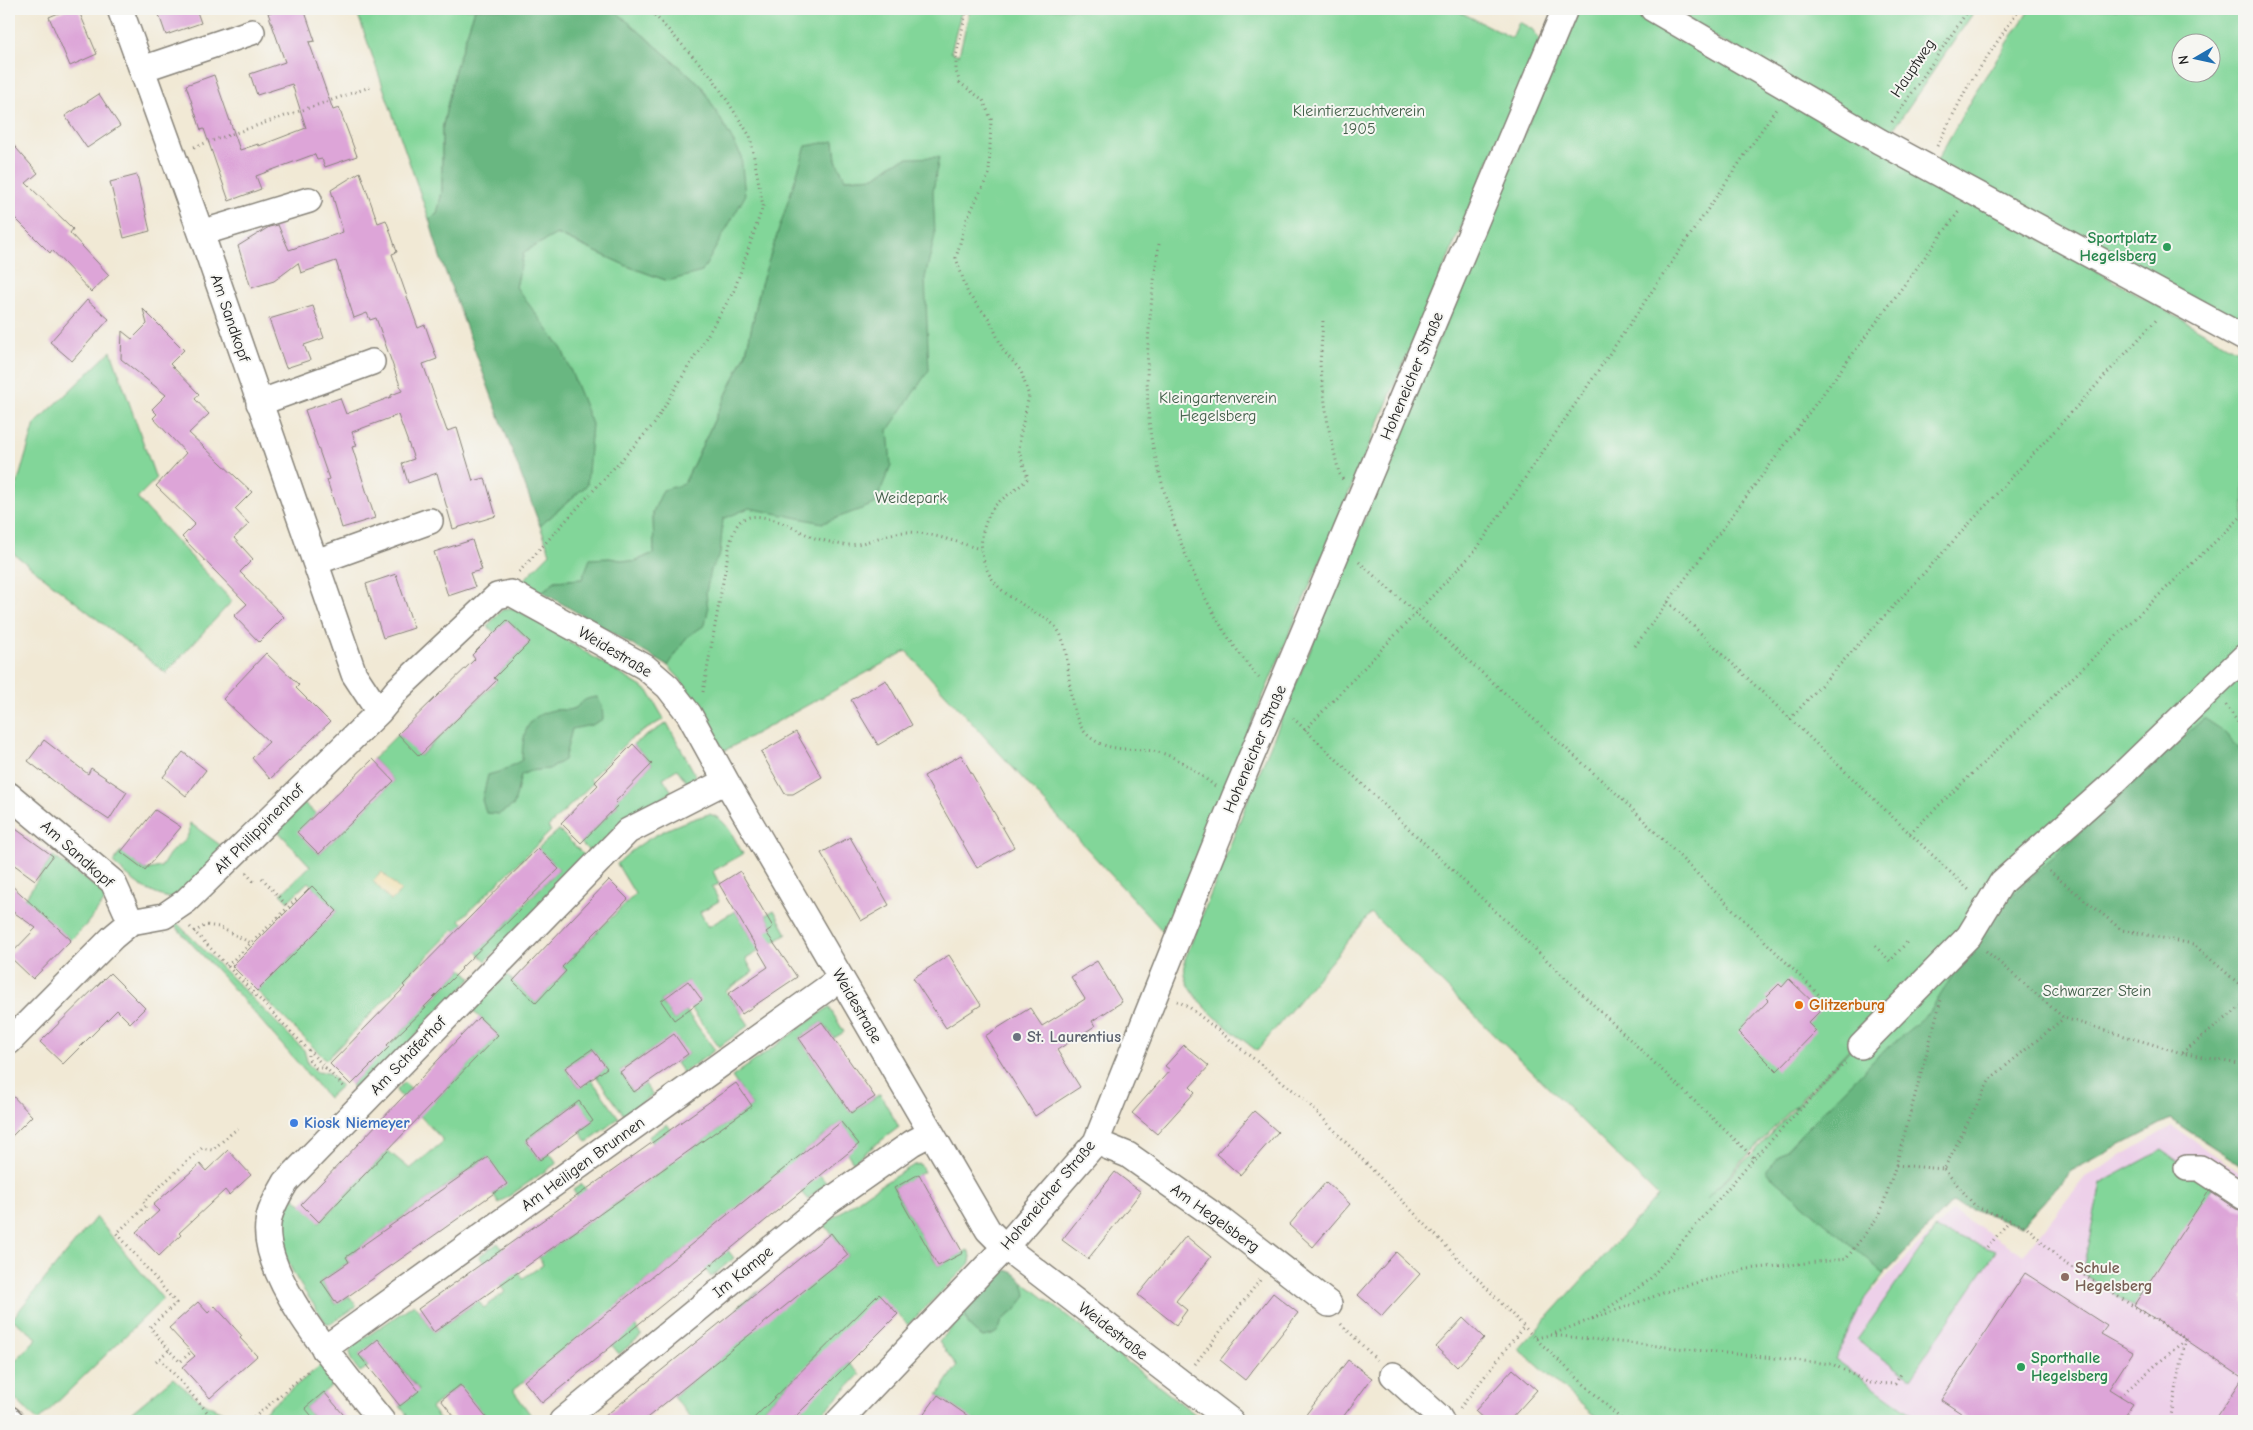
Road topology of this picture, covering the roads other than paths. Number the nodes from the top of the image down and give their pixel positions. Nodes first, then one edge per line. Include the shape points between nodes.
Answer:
1 (120, 9) edge
2 (1565, 9) edge
3 (1652, 9) edge
4 (252, 32) dead end
5 (142, 69) junction
6 (309, 200) dead end
7 (201, 233) junction
8 (2244, 338) edge
9 (372, 362) dead end
10 (259, 403) junction
11 (430, 521) dead end
12 (316, 562) junction
13 (497, 596) joint
14 (2244, 657) edge
15 (379, 712) junction
16 (726, 781) junction
17 (9, 796) edge
18 (131, 922) junction
19 (841, 978) junction
20 (9, 1042) edge
21 (1861, 1046) road end
22 (931, 1133) junction
23 (1096, 1142) junction
24 (2187, 1168) dead end
25 (2244, 1197) edge
26 (1005, 1247) junction
27 (1328, 1304) road end
28 (324, 1349) junction
29 (1393, 1375) road end
30 (1450, 1416) edge
31 (382, 1421) edge
32 (562, 1421) edge
33 (839, 1421) edge
34 (1231, 1421) edge

1 - 5 street, Am Sandkopf
2 - 23 street, Hoheneicher Straße via 1234,798
3 - 8 street via 1879,141
4 - 5 street
5 - 7 street, Am Sandkopf
6 - 7 street
7 - 10 street, Am Sandkopf
9 - 10 street
10 - 12 street, Am Sandkopf
11 - 12 street
12 - 15 street, Am Sandkopf via 354,674
13 - 15 street, Alt Philippinenhof via 398,689
13 - 16 street, Weidestraße via 511,593 646,667 668,687 689,714
14 - 21 street via 2108,788 2002,882 1969,936
15 - 18 street, Alt Philippinenhof via 186,901 164,916
16 - 19 street, Weidestraße
16 - 28 street, Am Schäferhof via 628,831 286,1182 274,1203 268,1223 268,1248 278,1276
17 - 18 street, Am Sandkopf via 113,882
18 - 20 street, Alt Philippinenhof
19 - 22 street, Weidestraße
19 - 28 street, Am Heiligen Brunnen
22 - 26 street, Weidestraße via 988,1230
22 - 32 street, Im Kampe via 828,1202
23 - 26 street, Hoheneicher Straße
23 - 27 street, Am Hegelsberg via 1128,1155 1222,1221
24 - 25 street via 2200,1168
26 - 33 street, Hoheneicher Straße
26 - 34 street, Weidestraße
28 - 31 street, Am Schäferhof
29 - 30 street via 1438,1416

